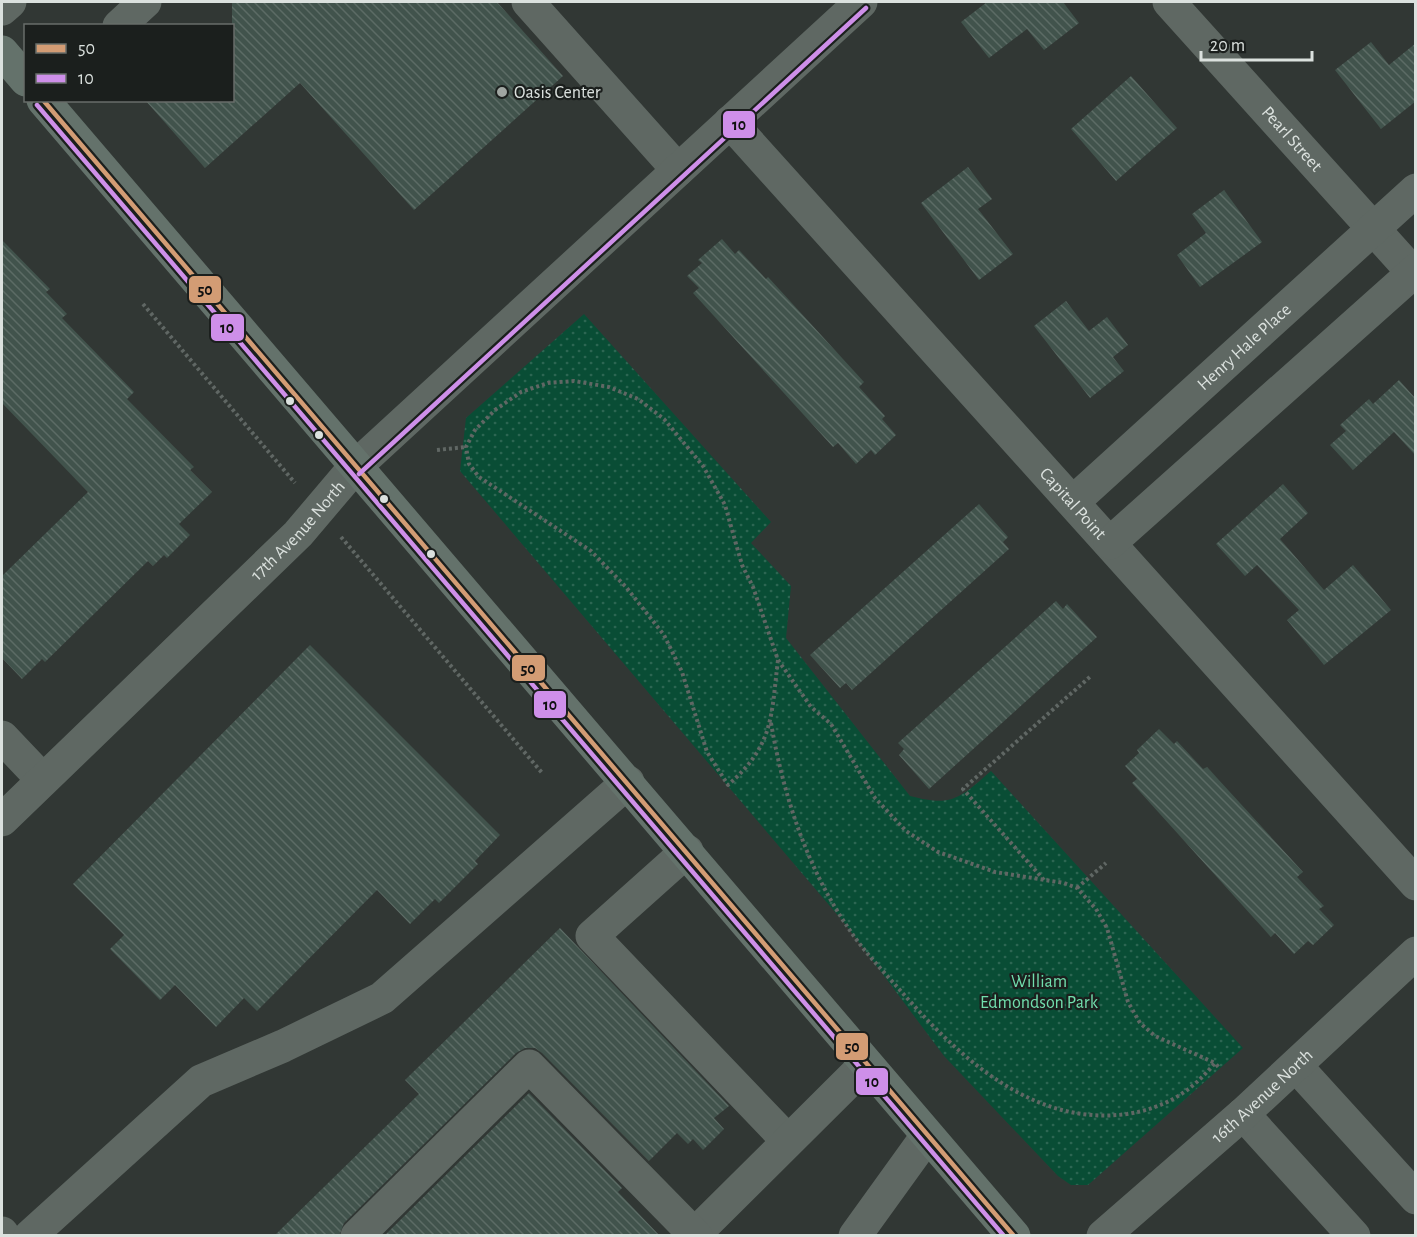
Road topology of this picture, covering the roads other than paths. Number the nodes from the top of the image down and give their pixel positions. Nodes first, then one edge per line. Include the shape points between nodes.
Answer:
1 (10, 2) edge
2 (145, 2) edge
3 (528, 2) edge
4 (861, 2) edge
5 (1169, 2) edge
6 (2, 9) edge
7 (121, 24) edge
8 (2, 52) edge
9 (24, 78) edge
10 (45, 102) edge
11 (730, 122) junction
12 (678, 170) junction
13 (1416, 190) edge
14 (1371, 229) junction
15 (1415, 273) edge
16 (354, 468) junction
17 (1073, 502) junction
18 (1110, 543) junction
19 (2, 737) edge
20 (42, 780) junction
21 (628, 782) junction
22 (2, 819) edge
23 (687, 851) junction
24 (1416, 884) edge
25 (1416, 953) edge
26 (866, 1064) junction
27 (1296, 1066) junction
28 (1243, 1114) junction
29 (927, 1136) junction
30 (787, 1140) junction
31 (1416, 1198) edge
32 (696, 1235) edge
33 (30, 1236) edge
34 (357, 1236) edge
35 (855, 1236) edge
36 (1014, 1236) edge
37 (1103, 1236) edge
38 (1354, 1236) edge

1 - 6 street
2 - 7 street
3 - 12 street
4 - 11 street, 17th Avenue North
5 - 14 street, Pearl Street
8 - 9 main road
10 - 16 main road
11 - 12 street, 17th Avenue North
11 - 17 street, Capital Point
12 - 16 street, 17th Avenue North
13 - 14 street, Henry Hale Place
14 - 15 street, Pearl Street
14 - 17 street, Henry Hale Place
15 - 18 street
16 - 20 street, 17th Avenue North via 298,534
16 - 21 main road
17 - 18 street, Capital Point
18 - 24 street, Capital Point
19 - 20 street
20 - 22 street, 17th Avenue North
21 - 23 main road
21 - 33 street via 382,998 201,1082
23 - 26 main road
23 - 30 street via 592,936
25 - 27 street, 16th Avenue North
26 - 29 main road
26 - 30 street
27 - 28 street, 16th Avenue North
27 - 31 street
28 - 37 street, 16th Avenue North
28 - 38 street
29 - 35 street
29 - 36 main road
30 - 32 street
32 - 34 street via 529,1066

